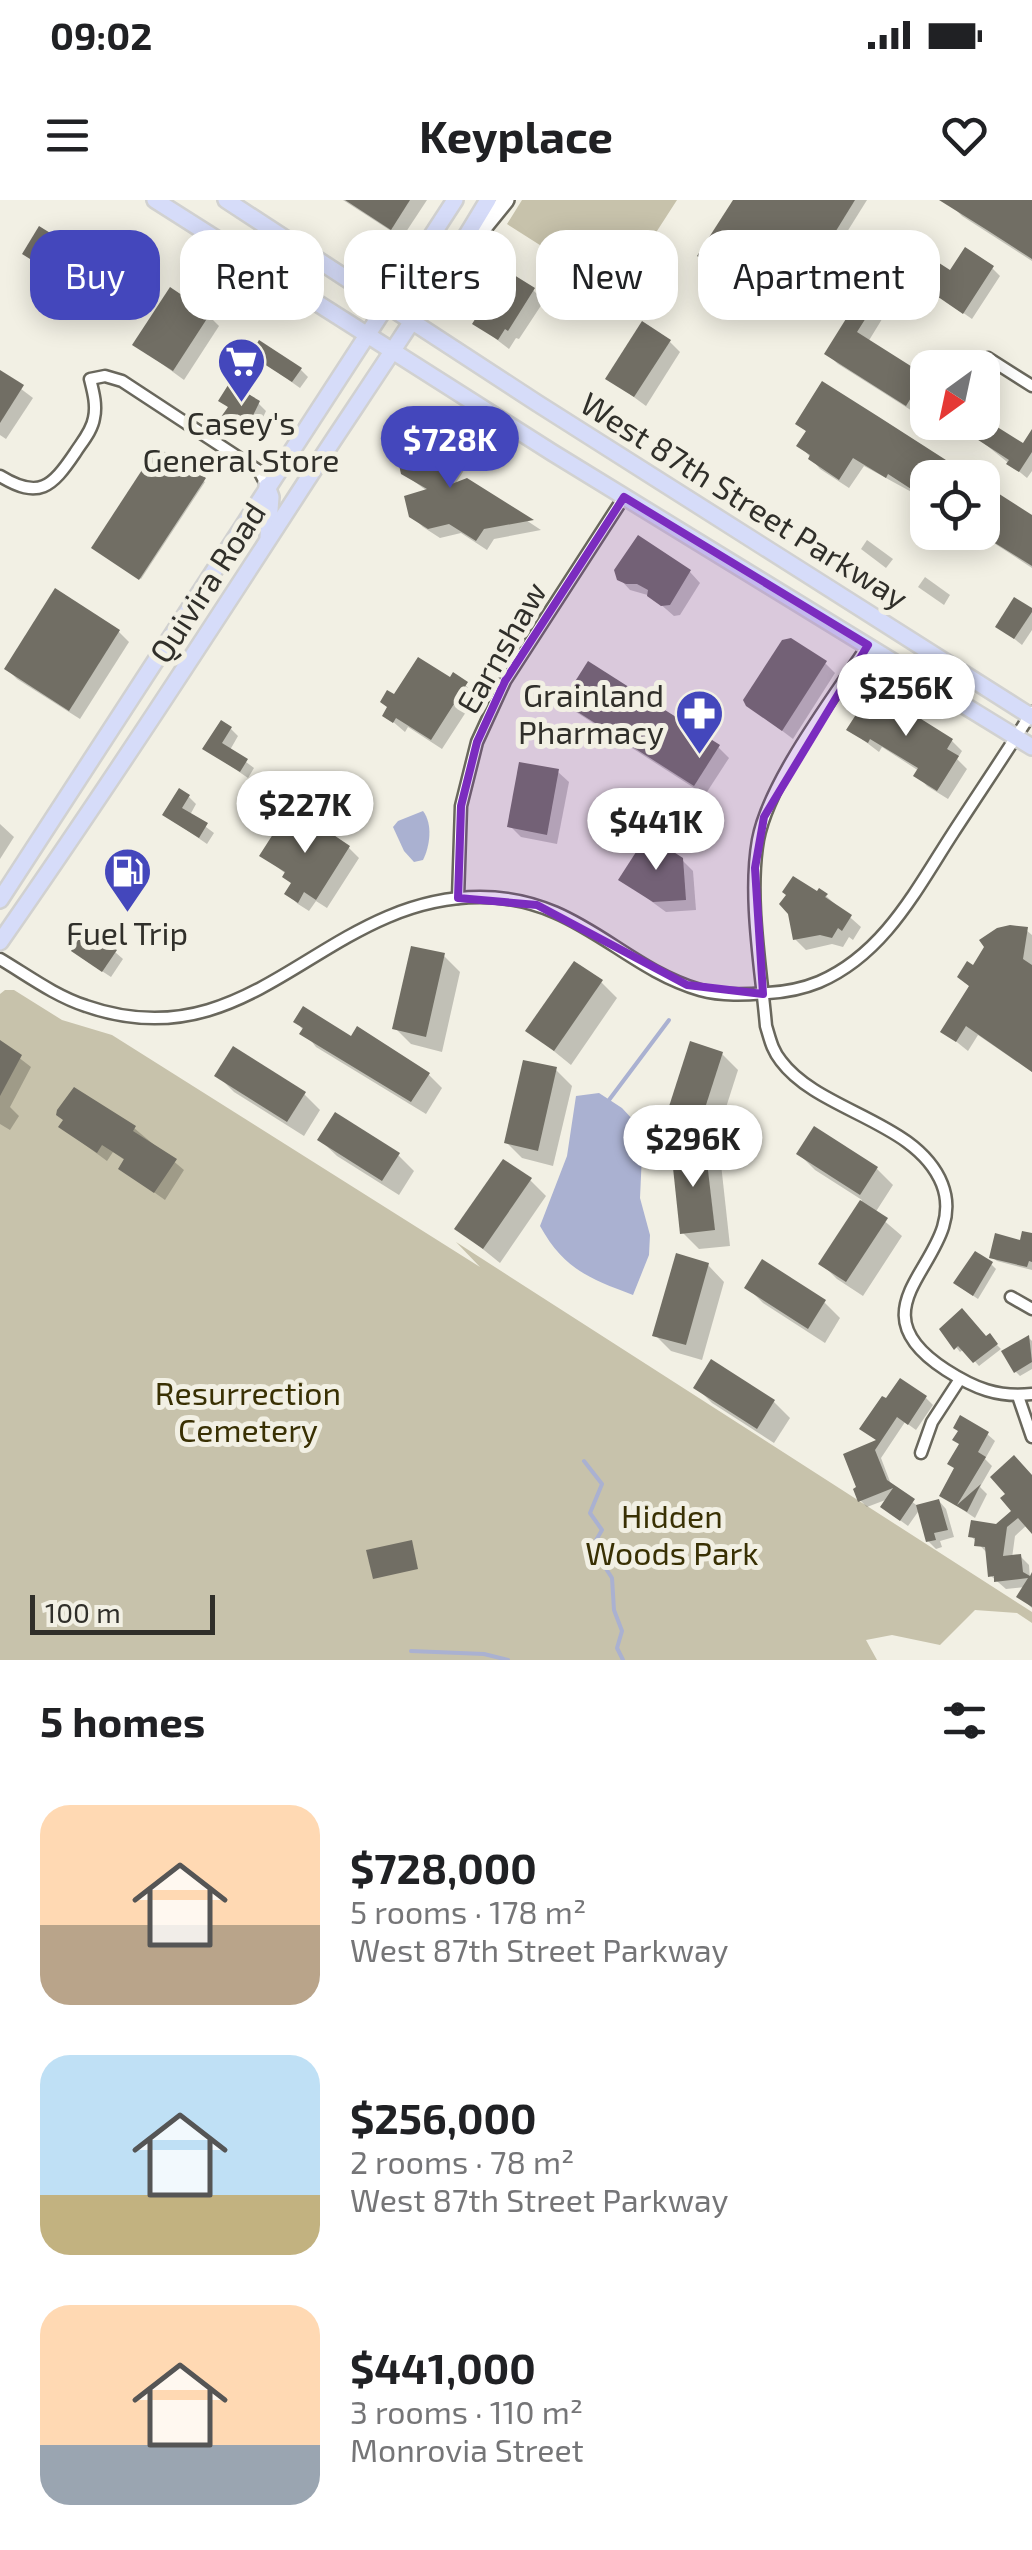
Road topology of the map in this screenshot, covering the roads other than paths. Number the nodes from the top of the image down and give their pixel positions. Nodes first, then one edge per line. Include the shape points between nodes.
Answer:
1 (155, 200) edge
2 (226, 200) edge
3 (455, 200) edge
4 (488, 200) edge
5 (506, 200) edge
6 (435, 230) edge
7 (470, 230) edge
8 (481, 230) edge
9 (344, 277) edge
10 (376, 320) edge
11 (410, 320) edge
12 (413, 322) junction
13 (368, 334) junction
14 (392, 352) junction
15 (1000, 366) edge
16 (1032, 386) edge
17 (0, 476) edge
18 (268, 486) junction
19 (624, 497) junction
20 (267, 541) junction
21 (868, 646) junction
22 (1031, 715) edge
23 (1016, 737) junction
24 (1032, 747) edge
25 (458, 898) junction
26 (0, 900) edge
27 (0, 942) edge
28 (0, 958) edge
29 (763, 994) junction
30 (1011, 1297) dead end
31 (1032, 1309) edge
32 (960, 1378) junction
33 (1032, 1394) edge
34 (1018, 1396) junction
35 (1032, 1437) edge
36 (922, 1453) dead end

1 - 13 main road, West 87th Street Parkway
2 - 9 main road, West 87th Street Parkway
3 - 6 main road, Quivira Road
4 - 7 main road, Quivira Road
5 - 8 main road
10 - 13 main road, Quivira Road
11 - 12 main road, West 87th Street Parkway
12 - 14 main road, Quivira Road
12 - 22 main road, West 87th Street Parkway
13 - 14 main road, West 87th Street Parkway
13 - 18 main road, Quivira Road
14 - 19 main road, West 87th Street Parkway
14 - 20 main road, Quivira Road
15 - 16 street
17 - 18 street via 29,490 60,475 90,430 90,379 105,376 259,471
18 - 20 main road
18 - 26 main road, Quivira Road
19 - 21 main road, West 87th Street Parkway
19 - 25 street, Earnshaw via 508,676 477,742 461,806
20 - 27 main road, Quivira Road via 130,756
21 - 23 main road, West 87th Street Parkway
21 - 29 street via 764,818 755,868
22 - 23 street
23 - 24 main road, West 87th Street Parkway
23 - 29 street via 885,934 843,970 792,991
25 - 28 street via 373,921 250,996 191,1016 138,1018 83,1006
25 - 29 street via 536,905 687,985
29 - 32 street via 766,1026 782,1064 913,1148 937,1172 944,1228 911,1285 904,1318 917,1348
30 - 31 street
32 - 34 street via 988,1392
32 - 36 street via 932,1422
33 - 34 street
34 - 35 street

